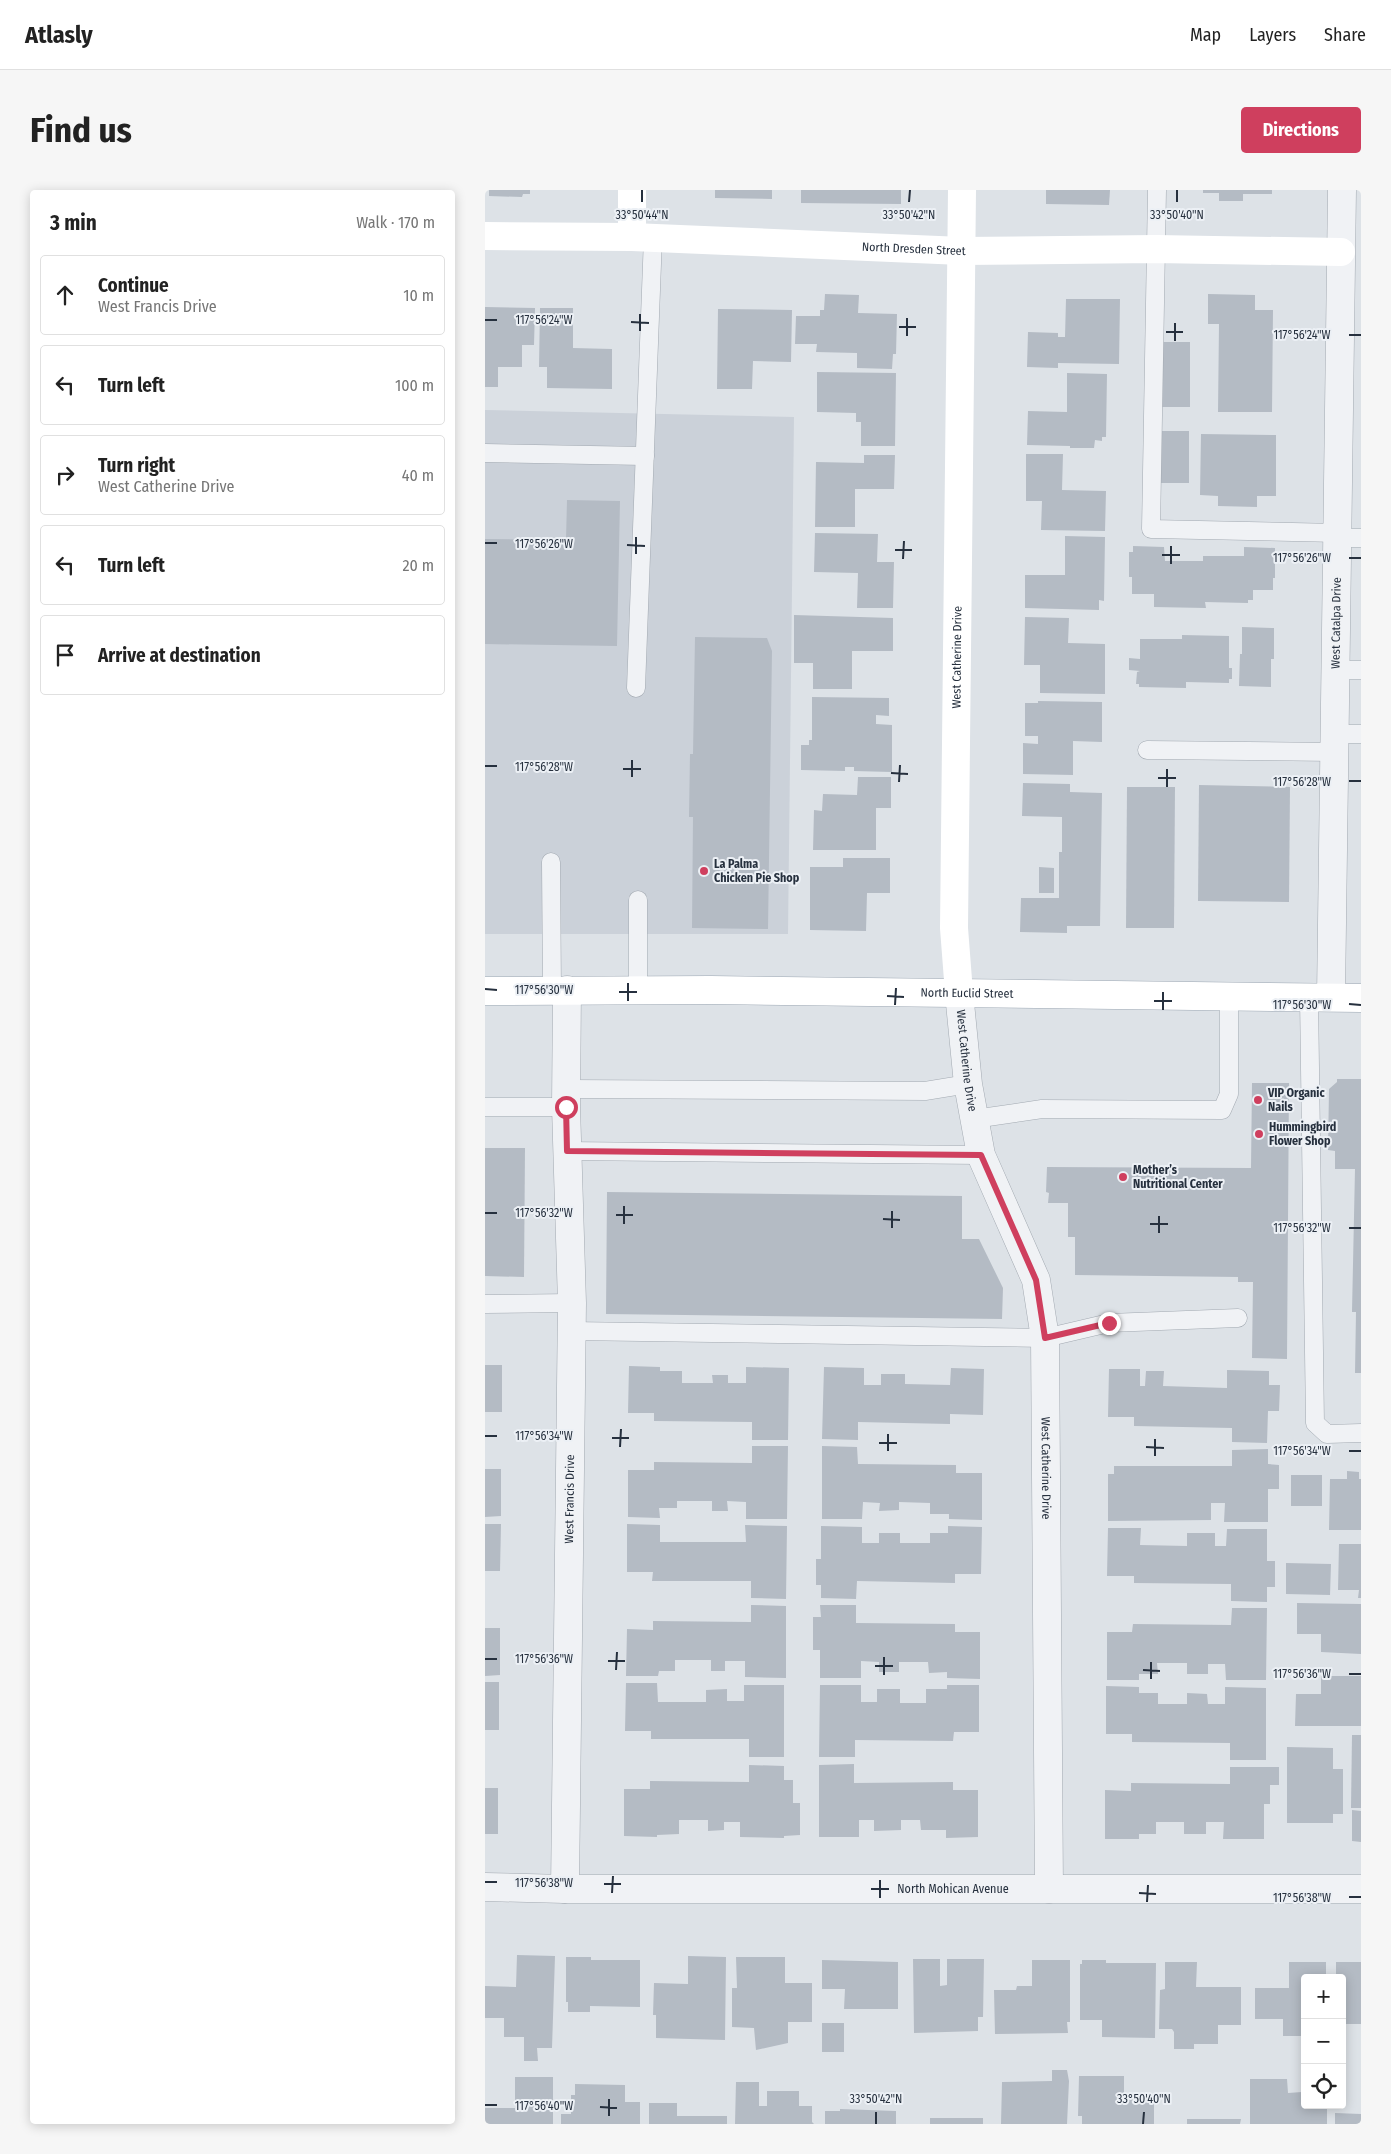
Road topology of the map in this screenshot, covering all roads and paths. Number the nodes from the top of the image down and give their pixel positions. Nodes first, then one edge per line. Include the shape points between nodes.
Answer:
1 (632, 190) edge
2 (962, 190) edge
3 (1157, 190) edge
4 (1342, 190) edge
5 (485, 236) edge
6 (642, 237) junction
7 (962, 250) junction
8 (1156, 250) junction
9 (1341, 252) junction
10 (485, 453) edge
11 (645, 456) junction
12 (1345, 536) edge
13 (1348, 670) edge
14 (636, 688) dead end
15 (1343, 740) edge
16 (1147, 750) dead end
17 (551, 862) dead end
18 (638, 900) dead end
19 (559, 990) junction
20 (638, 990) junction
21 (485, 991) edge
22 (959, 993) junction
23 (1229, 996) junction
24 (1320, 997) junction
25 (1361, 998) edge
26 (968, 1084) junction
27 (566, 1098) junction
28 (485, 1107) edge
29 (974, 1119) junction
30 (567, 1151) junction
31 (981, 1155) junction
32 (571, 1303) junction
33 (485, 1304) edge
34 (1238, 1318) dead end
35 (571, 1331) junction
36 (1045, 1338) junction
37 (1361, 1433) edge
38 (485, 1887) edge
39 (565, 1889) junction
40 (1049, 1889) junction
41 (1361, 1889) edge

1 - 6 street
2 - 7 street, West Catherine Drive
3 - 8 lane
4 - 9 street, West Catalpa Drive
5 - 6 street, North Dresden Street
6 - 7 street, North Dresden Street
6 - 11 lane
7 - 8 street, North Dresden Street
7 - 22 street, West Catherine Drive via 954,928
8 - 9 street, North Dresden Street
8 - 12 lane via 1151,529
9 - 12 street, West Catalpa Drive
10 - 11 lane
11 - 14 lane
12 - 13 street, West Catalpa Drive
13 - 15 street, West Catalpa Drive
15 - 16 lane
15 - 24 street, West Catalpa Drive
17 - 19 lane
18 - 20 lane
19 - 20 street, North Euclid Street
19 - 21 street, North Euclid Street
19 - 27 street, West Francis Drive
20 - 22 street, North Euclid Street
22 - 23 street, North Euclid Street
22 - 26 street, West Catherine Drive
23 - 24 street, North Euclid Street
23 - 29 lane via 1229,1094 1221,1110 1042,1109
24 - 25 street, North Euclid Street
24 - 37 lane via 1315,1423 1327,1434
26 - 27 lane via 925,1091
26 - 29 street, West Catherine Drive
27 - 28 lane
27 - 30 street, West Francis Drive
29 - 31 street, West Catherine Drive
30 - 31 lane
30 - 32 street, West Francis Drive
31 - 36 street, West Catherine Drive via 1036,1280
32 - 33 lane
32 - 35 street, West Francis Drive
34 - 36 lane via 1109,1323
35 - 36 lane
35 - 39 street, West Francis Drive
36 - 40 street, West Catherine Drive
38 - 39 street, North Mohican Avenue
39 - 40 street, North Mohican Avenue
40 - 41 street, North Mohican Avenue

